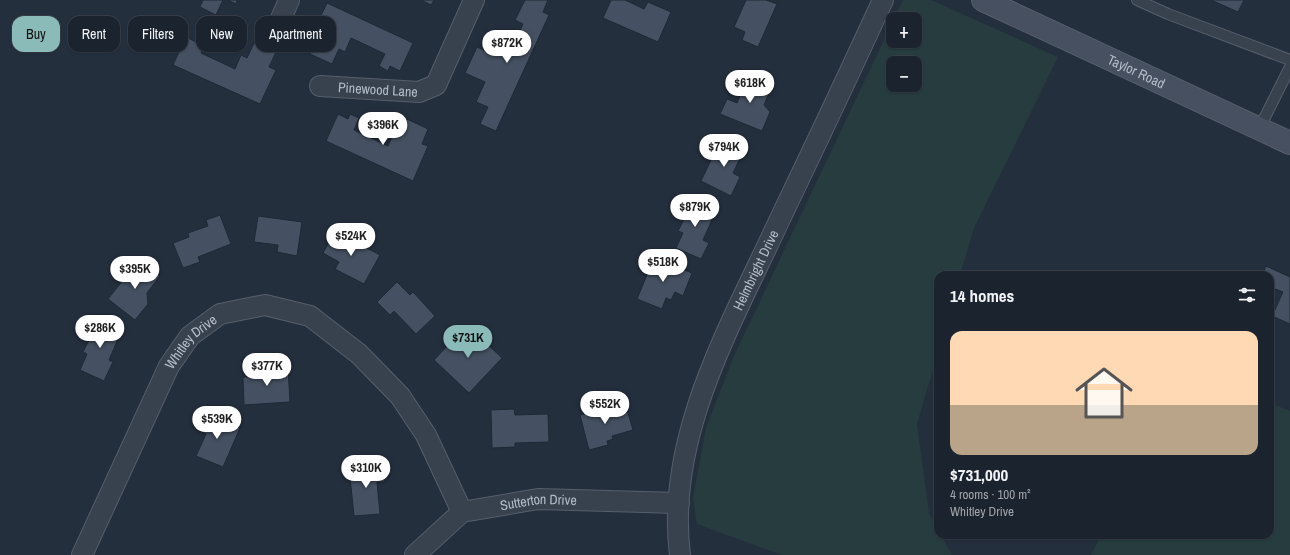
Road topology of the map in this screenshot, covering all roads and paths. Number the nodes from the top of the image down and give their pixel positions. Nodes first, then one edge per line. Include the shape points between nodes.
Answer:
1 (289, 0) edge
2 (474, 0) edge
3 (883, 0) edge
4 (983, 0) edge
5 (1137, 0) edge
6 (282, 16) edge
7 (1290, 60) edge
8 (1290, 67) edge
9 (320, 86) dead end
10 (1259, 129) junction
11 (1290, 143) edge
12 (679, 503) junction
13 (462, 512) junction
14 (82, 555) edge
15 (415, 555) edge
16 (680, 555) edge

1 - 6 street
2 - 9 street, Pinewood Lane via 436,85 419,92
3 - 12 street, Helmbright Drive via 714,363 695,414 681,476
4 - 10 main road, Taylor Road
5 - 7 lane
8 - 10 lane
10 - 11 main road, Taylor Road
12 - 13 street, Sutterton Drive via 538,499
12 - 16 street, Helmbright Drive
13 - 14 street, Whitley Drive via 426,435 400,396 359,354 310,316 265,305 220,314 190,336 169,366
13 - 15 street

